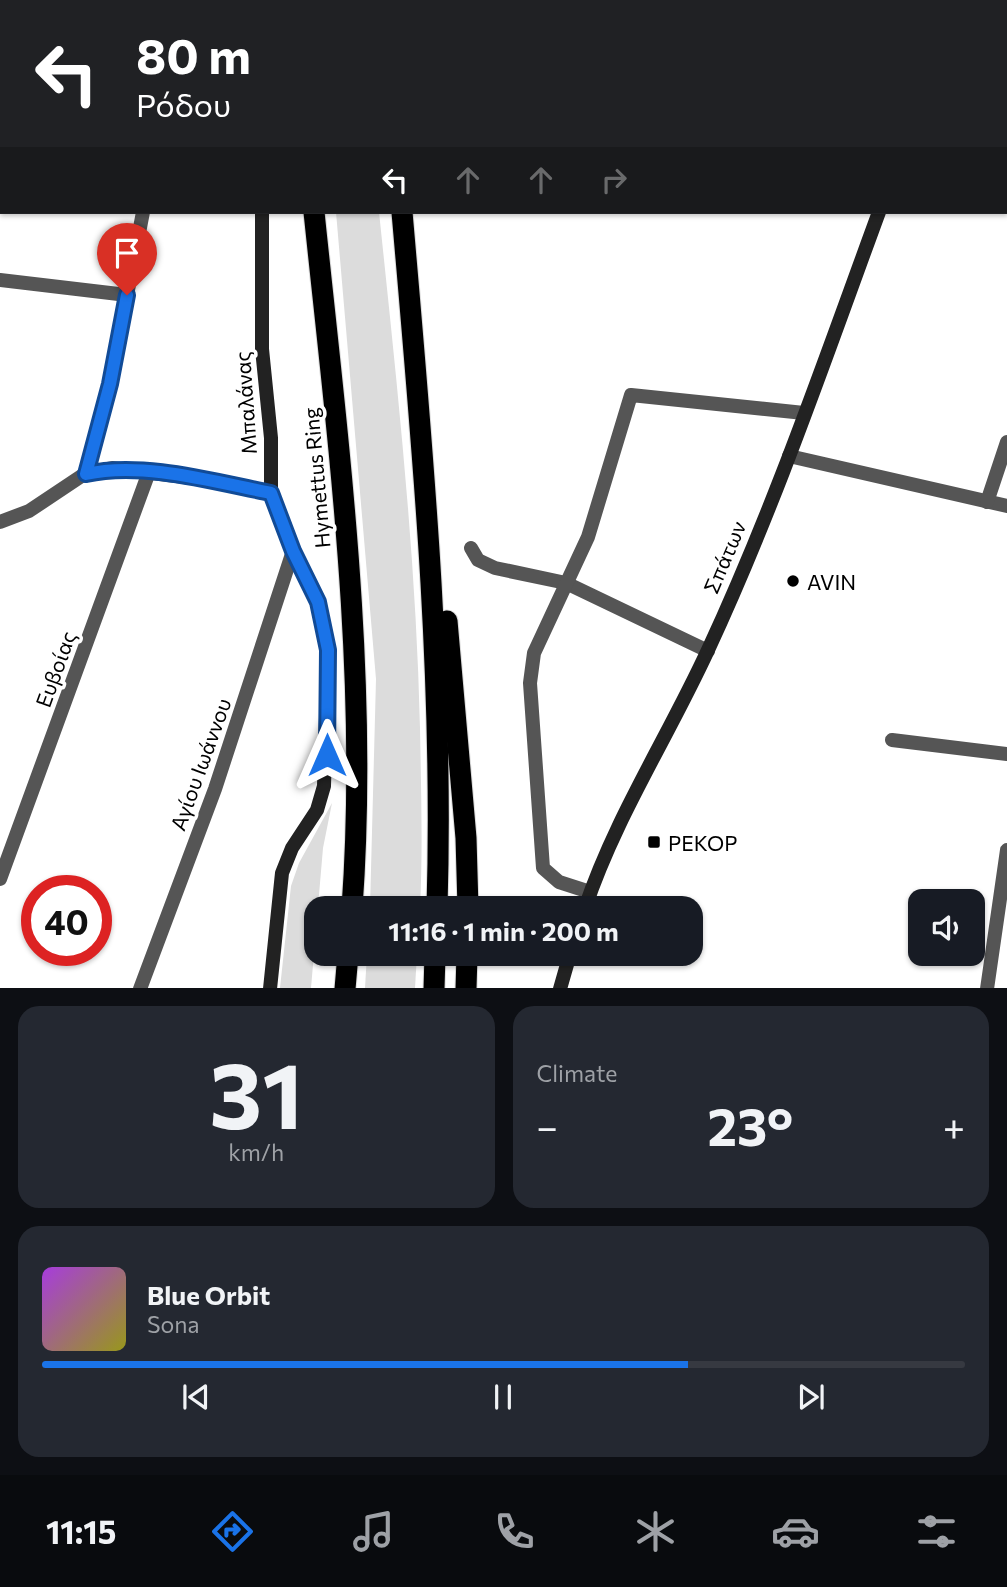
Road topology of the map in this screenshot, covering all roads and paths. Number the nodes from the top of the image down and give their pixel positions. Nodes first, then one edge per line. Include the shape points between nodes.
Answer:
1 (143, 214) edge
2 (262, 214) edge
3 (314, 214) edge
4 (402, 214) edge
5 (878, 214) edge
6 (0, 280) edge
7 (127, 295) junction
8 (804, 413) junction
9 (1007, 442) edge
10 (789, 456) junction
11 (149, 472) junction
12 (86, 474) junction
13 (271, 493) junction
14 (427, 502) junction
15 (987, 502) junction
16 (1007, 506) edge
17 (0, 522) edge
18 (471, 548) dead end
19 (293, 551) junction
20 (566, 583) junction
21 (708, 651) junction
22 (892, 740) dead end
23 (1007, 754) edge
24 (1007, 850) edge
25 (0, 879) edge
26 (590, 892) junction
27 (352, 896) edge
28 (436, 896) edge
29 (468, 896) edge
30 (589, 896) edge
31 (435, 966) edge
32 (467, 966) edge
33 (567, 966) edge
34 (139, 988) edge
35 (270, 988) edge
36 (434, 988) edge
37 (466, 988) edge
38 (560, 988) edge
39 (987, 988) edge

1 - 7 street
2 - 13 street, Μπαλάνας via 262,349
3 - 27 highway, Hymettus Ring via 352,614 357,728
4 - 14 highway
5 - 8 street, Σπάτων
6 - 7 street
7 - 12 street
8 - 10 street, Σπάτων
8 - 20 street via 631,395 588,537
9 - 15 street
10 - 15 street
10 - 21 street, Σπάτων
11 - 12 street via 112,468
11 - 13 street
11 - 25 street, Ευβοίας
12 - 17 street via 29,511
13 - 19 street, Μπαλάνας
14 - 28 highway via 439,726
14 - 29 highway via 441,554
15 - 16 street
18 - 20 street via 478,560 495,568
19 - 34 street, Αγίου Ιωάννου via 219,778
19 - 35 street, Μπαλάνας via 318,602 328,650 327,755 317,810 282,873
20 - 21 street
20 - 26 street via 534,653 530,683 540,852 549,876
21 - 26 street, Σπάτων
22 - 23 street
24 - 39 street
26 - 30 street, Σπάτων
31 - 36 highway
32 - 37 highway
33 - 38 street

